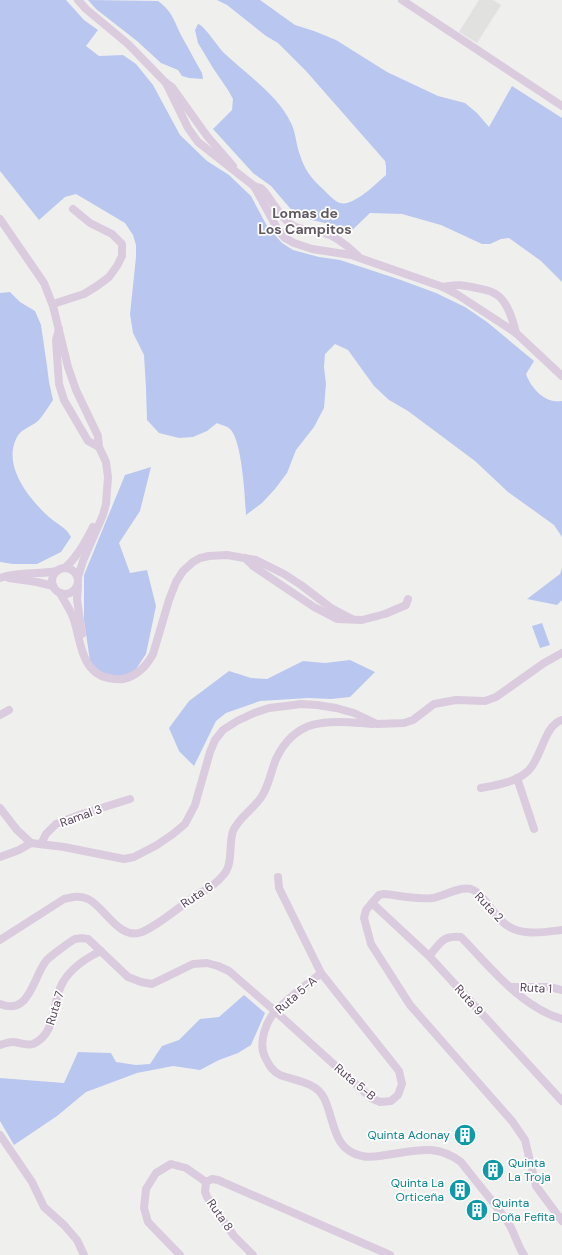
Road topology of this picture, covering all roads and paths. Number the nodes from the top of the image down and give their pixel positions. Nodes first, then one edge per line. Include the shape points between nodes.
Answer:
1 (78, 0) edge
2 (402, 0) edge
3 (166, 83) junction
4 (562, 106) edge
5 (238, 173) junction
6 (254, 186) junction
7 (73, 209) dead end
8 (0, 219) edge
9 (331, 236) junction
10 (322, 251) junction
11 (361, 259) junction
12 (464, 285) junction
13 (443, 287) junction
14 (458, 295) junction
15 (53, 306) junction
16 (509, 313) junction
17 (497, 321) junction
18 (59, 328) junction
19 (516, 333) junction
20 (562, 376) edge
21 (76, 390) junction
22 (62, 394) junction
23 (99, 447) junction
24 (106, 504) junction
25 (245, 558) junction
26 (65, 568) junction
27 (56, 571) junction
28 (1, 577) edge
29 (78, 581) junction
30 (296, 582) junction
31 (53, 586) junction
32 (290, 591) junction
33 (60, 593) junction
34 (408, 598) dead end
35 (352, 619) junction
36 (82, 649) junction
37 (562, 653) edge
38 (9, 710) dead end
39 (0, 715) edge
40 (562, 720) edge
41 (377, 724) junction
42 (517, 778) junction
43 (481, 788) dead end
44 (130, 799) dead end
45 (0, 808) edge
46 (534, 829) dead end
47 (31, 843) junction
48 (41, 844) junction
49 (0, 857) edge
50 (278, 877) dead end
51 (372, 903) junction
52 (562, 930) edge
53 (0, 940) edge
54 (101, 951) junction
55 (429, 956) junction
56 (321, 973) junction
57 (510, 987) junction
58 (562, 990) edge
59 (0, 1004) edge
60 (276, 1010) junction
61 (562, 1019) edge
62 (0, 1045) edge
63 (562, 1101) edge
64 (0, 1135) edge
65 (206, 1182) junction
66 (562, 1221) edge
67 (84, 1255) edge
68 (180, 1255) edge
69 (252, 1255) edge
70 (390, 1255) edge
71 (524, 1255) edge

1 - 3 street via 86,10 128,44
2 - 4 street
3 - 5 street
3 - 5 street via 188,128 198,142
5 - 6 street
6 - 9 street via 264,191 292,225
6 - 10 street via 281,234 300,246
7 - 15 street via 90,223 112,234 122,244 122,256 109,277 70,302
8 - 15 street via 44,283
9 - 10 street via 329,246
9 - 11 street
10 - 11 street
11 - 13 street
12 - 13 street
12 - 14 street
12 - 16 street via 497,294
13 - 14 street
14 - 17 street
15 - 18 street
16 - 17 street
16 - 19 street
17 - 19 street
18 - 21 street
18 - 22 street via 56,340
19 - 20 street
21 - 22 street
21 - 23 street via 98,436
22 - 23 street via 68,409 88,441
23 - 24 street via 106,462 108,477
24 - 26 street via 98,514 80,550
24 - 29 street via 83,561
25 - 30 street via 256,560
25 - 32 street
25 - 36 street via 209,556 196,560 183,571 172,589 153,654 136,675 120,680 100,676 84,658
26 - 27 street
26 - 29 street via 73,570
27 - 28 street via 36,574 14,573
27 - 31 street via 52,579
28 - 31 street
29 - 33 street via 69,594
29 - 36 street via 77,599
30 - 32 street
30 - 35 street via 330,608
31 - 33 street
32 - 35 street via 328,615 337,619
33 - 36 street via 73,618
34 - 35 street via 406,605 385,614 362,620
37 - 41 street, Ruta 6 via 496,697 485,701 447,701 434,704 413,720
38 - 39 street
40 - 42 street via 550,728 536,762 528,772
41 - 48 street via 354,713 317,705 301,704 254,712 223,730 215,740 200,792 190,815 174,834 157,845 134,857 124,859
41 - 53 street, Ruta 6 via 323,722 289,738 275,761 262,796 234,831 228,867 221,878 151,927 140,932 122,930 87,898 76,896 64,899
42 - 43 street
42 - 46 street
44 - 48 street, Ramal 3 via 56,824
45 - 47 street
47 - 48 street
47 - 49 street
50 - 56 street via 279,888
51 - 52 street, Ruta 2 via 384,894 431,898 461,889 472,889 508,927 541,933
51 - 55 street, Ruta 9
51 - 66 street via 364,918 371,944 410,1005 512,1120 525,1140 536,1186
54 - 59 street via 88,939 74,940 46,961 27,998 16,1006 6,1007
54 - 60 street via 128,977 152,984 193,964 207,963 218,966 229,971
54 - 62 street, Ruta 7 via 86,958 70,971 62,983 49,1029 42,1039 32,1045 11,1042
55 - 57 street via 445,938 461,937
55 - 63 street, Ruta 9
56 - 60 street, Ruta 5-A
56 - 60 street, Ruta 5-B via 399,1071 402,1084 398,1094 391,1101 380,1102 371,1098
57 - 58 street, Ruta 1 via 550,987
57 - 61 street via 542,1011
60 - 71 street, Ruta 5-A via 262,1039 263,1053 270,1068 316,1089 324,1098 342,1144 361,1156 372,1157 427,1149 452,1155 461,1162 508,1223
64 - 67 street via 32,1182 44,1207 64,1225
65 - 68 street, Ruta 8 via 186,1168 171,1164 156,1173 146,1189 144,1208 148,1222
65 - 69 street, Ruta 8 via 207,1197 234,1236
65 - 70 street via 218,1180

